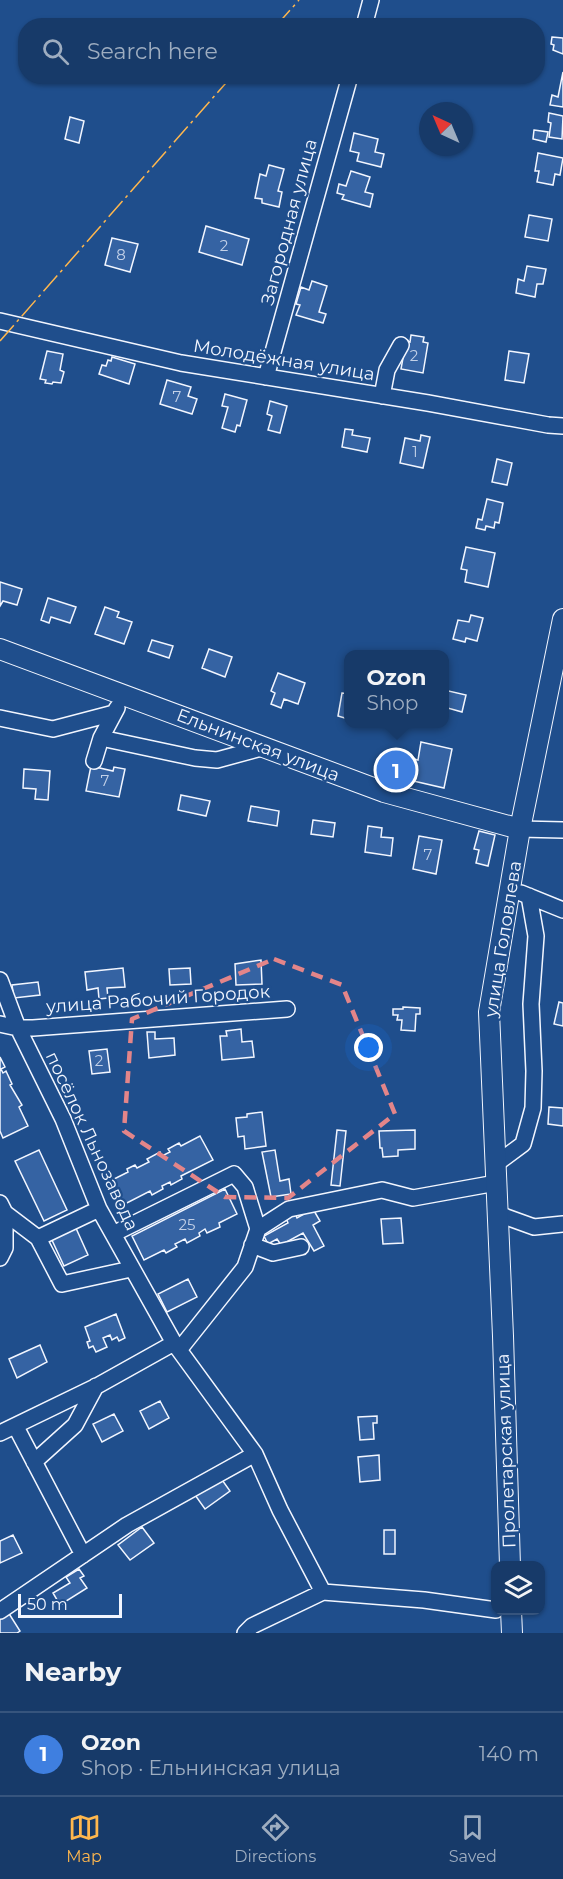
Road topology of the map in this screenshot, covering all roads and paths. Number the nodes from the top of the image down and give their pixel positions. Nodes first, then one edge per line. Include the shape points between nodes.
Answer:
1 (371, 0) edge
2 (366, 18) edge
3 (348, 84) edge
4 (0, 321) edge
5 (401, 345) dead end
6 (266, 377) junction
7 (382, 396) junction
8 (563, 426) edge
9 (563, 619) edge
10 (0, 649) edge
11 (124, 695) junction
12 (114, 713) junction
13 (0, 718) edge
14 (101, 738) junction
15 (265, 747) junction
16 (94, 761) dead end
17 (520, 829) junction
18 (563, 830) edge
19 (510, 888) junction
20 (529, 896) junction
21 (563, 910) edge
22 (0, 980) edge
23 (287, 1009) dead end
24 (0, 1024) edge
25 (25, 1028) junction
26 (496, 1174) junction
27 (2, 1208) edge
28 (99, 1209) junction
29 (498, 1214) junction
30 (563, 1224) edge
31 (258, 1229) junction
32 (112, 1234) junction
33 (38, 1238) junction
34 (252, 1245) junction
35 (301, 1247) dead end
36 (0, 1258) edge
37 (131, 1269) junction
38 (503, 1336) joint
39 (176, 1347) junction
40 (97, 1386) junction
41 (16, 1426) junction
42 (0, 1433) edge
43 (255, 1454) junction
44 (34, 1462) junction
45 (83, 1555) junction
46 (510, 1561) edge
47 (323, 1592) junction
48 (491, 1609) edge
49 (0, 1611) edge
50 (505, 1615) edge
51 (250, 1631) edge
52 (512, 1633) edge

1 - 2 street
3 - 6 street, Загородная улица
4 - 6 street, Молодёжная улица via 181,363
5 - 7 street via 387,370
6 - 7 street, Молодёжная улица
7 - 8 street, Молодёжная улица
9 - 17 main road, улица Головлева
10 - 11 main road, Ельнинская улица
11 - 12 street
11 - 15 main road, Ельнинская улица
12 - 13 street via 53,729
12 - 14 street
14 - 15 street via 218,760
14 - 16 street
15 - 17 main road, Ельнинская улица via 384,792
17 - 18 street
17 - 19 main road, улица Головлева
19 - 20 street
19 - 26 main road, улица Головлева via 489,1012
20 - 21 street
20 - 26 street via 536,936 531,1004 533,1108 523,1144
22 - 25 street, посёлок Льнозавода
23 - 25 street, улица Рабочий Городок
24 - 25 street, улица Рабочий Городок
25 - 28 street, посёлок Льнозавода
26 - 29 main road, улица Головлева
26 - 31 street via 413,1198 382,1190 289,1209
27 - 33 street
27 - 36 street via 5,1248
28 - 32 street, посёлок Льнозавода
28 - 33 street
29 - 30 street via 534,1227
29 - 38 main road, улица Головлева
31 - 32 street via 245,1187 234,1174
31 - 34 street
32 - 37 street, посёлок Льнозавода
33 - 37 street via 62,1284
34 - 35 street via 273,1253
34 - 39 street via 244,1267
37 - 39 street, посёлок Льнозавода
38 - 46 main road, Пролетарская улица
39 - 40 street
39 - 43 street, посёлок Льнозавода
40 - 41 street
40 - 44 street via 75,1425
41 - 42 street
41 - 44 street
43 - 45 street via 127,1525
43 - 47 street, посёлок Льнозавода
44 - 45 street
45 - 49 street
47 - 48 street
47 - 51 street
50 - 52 main road

